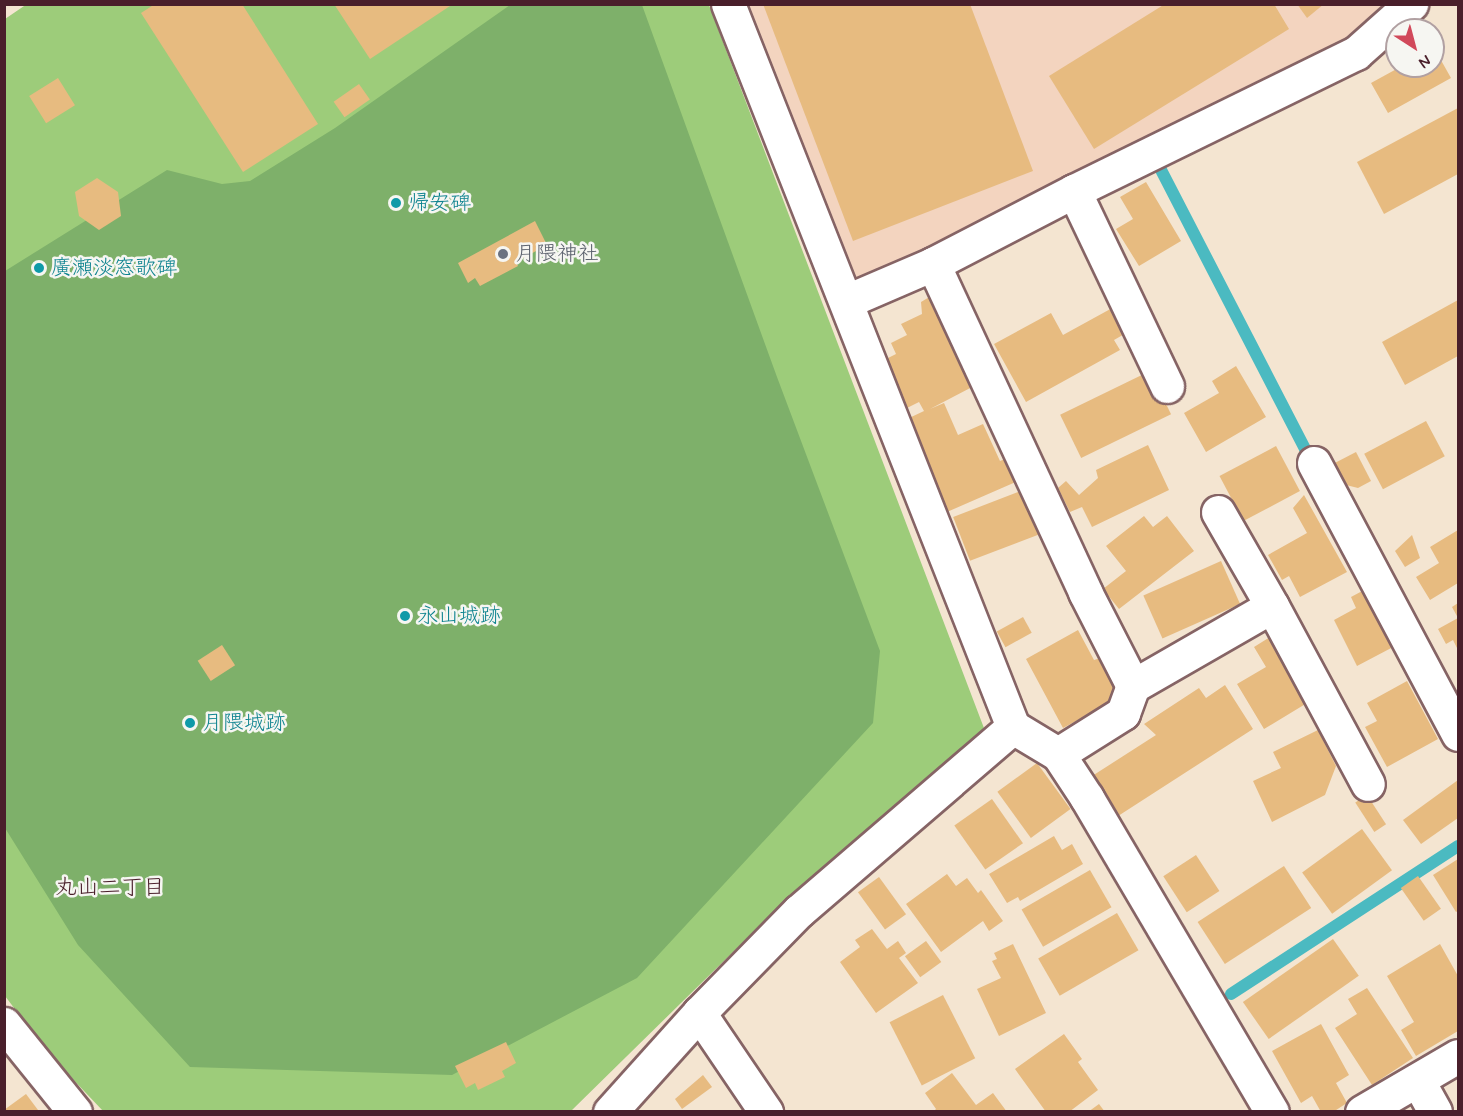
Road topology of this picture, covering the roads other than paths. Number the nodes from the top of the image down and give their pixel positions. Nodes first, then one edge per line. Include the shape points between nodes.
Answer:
1 (728, 4) edge
2 (1411, 4) edge
3 (1074, 190) junction
4 (933, 264) junction
5 (847, 301) junction
6 (1167, 386) dead end
7 (1314, 463) dead end
8 (1218, 512) dead end
9 (1272, 606) junction
10 (1133, 686) junction
11 (1013, 727) junction
12 (1458, 734) edge
13 (1058, 754) junction
14 (1368, 784) dead end
15 (699, 1013) junction
16 (4, 1024) edge
17 (1458, 1056) edge
18 (1418, 1081) junction
19 (75, 1112) edge
20 (609, 1112) edge
21 (766, 1112) edge
22 (1272, 1112) edge
23 (1362, 1112) edge
24 (1435, 1112) edge

1 - 5 street
2 - 3 street via 1356,53
3 - 4 street
3 - 6 street
4 - 5 street
4 - 10 street via 1085,592
5 - 11 street
7 - 12 street
8 - 9 street
9 - 10 street
9 - 14 street
10 - 13 street via 1124,713
11 - 13 street
11 - 15 street via 799,911
13 - 22 street
15 - 20 street
15 - 21 street
16 - 19 street
17 - 18 street
18 - 23 street
18 - 24 street

